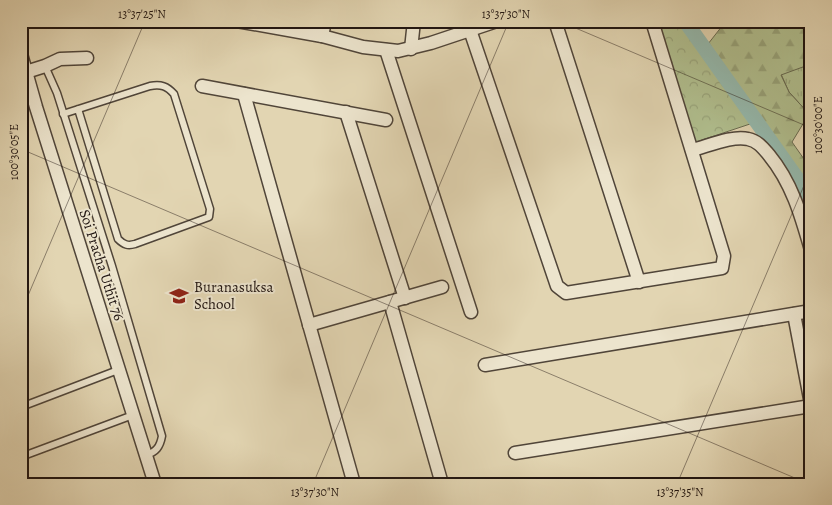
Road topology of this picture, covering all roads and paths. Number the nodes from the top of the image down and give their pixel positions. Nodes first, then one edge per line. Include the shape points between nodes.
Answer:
1 (238, 21) edge
2 (325, 21) edge
3 (414, 21) edge
4 (497, 21) edge
5 (554, 21) edge
6 (652, 21) edge
7 (470, 30) junction
8 (322, 36) junction
9 (411, 49) junction
10 (386, 50) junction
11 (21, 54) edge
12 (87, 58) dead end
13 (46, 66) junction
14 (26, 72) junction
15 (202, 86) dead end
16 (244, 94) junction
17 (78, 109) junction
18 (346, 112) junction
19 (63, 114) junction
20 (386, 120) dead end
21 (692, 150) junction
22 (811, 250) edge
23 (639, 282) junction
24 (442, 287) dead end
25 (404, 298) junction
26 (390, 302) junction
27 (811, 311) edge
28 (471, 312) dead end
29 (794, 314) junction
30 (309, 325) junction
31 (486, 365) dead end
32 (118, 370) junction
33 (811, 405) edge
34 (21, 407) edge
35 (133, 414) junction
36 (515, 453) dead end
37 (21, 454) edge
38 (146, 455) junction
39 (155, 484) edge
40 (354, 484) edge
41 (442, 484) edge

1 - 8 street
2 - 8 street
3 - 9 street
4 - 7 street
5 - 23 street
6 - 21 street
7 - 9 street
7 - 23 street via 557,286 566,293
8 - 10 street
9 - 10 street
10 - 28 street
11 - 14 street, Soi Pracha Uthit 76
12 - 13 street via 60,59
13 - 14 street
13 - 19 lane
14 - 32 street, Soi Pracha Uthit 76
15 - 16 street
16 - 18 street
16 - 30 street
17 - 17 lane via 158,84 169,88 183,120 210,209 209,217 136,244 123,244 118,239
17 - 19 lane
18 - 20 street
18 - 25 street
19 - 38 lane via 162,436 158,448
21 - 22 street via 738,138 760,144 791,188
21 - 23 street via 724,256 722,268
24 - 25 street
25 - 26 street
26 - 30 street
26 - 41 street
27 - 29 street
29 - 31 street
29 - 33 street
30 - 40 street
32 - 34 lane
32 - 35 street, Soi Pracha Uthit 76
33 - 36 street
35 - 37 lane via 26,455
35 - 38 street, Soi Pracha Uthit 76
38 - 39 street, Soi Pracha Uthit 76

